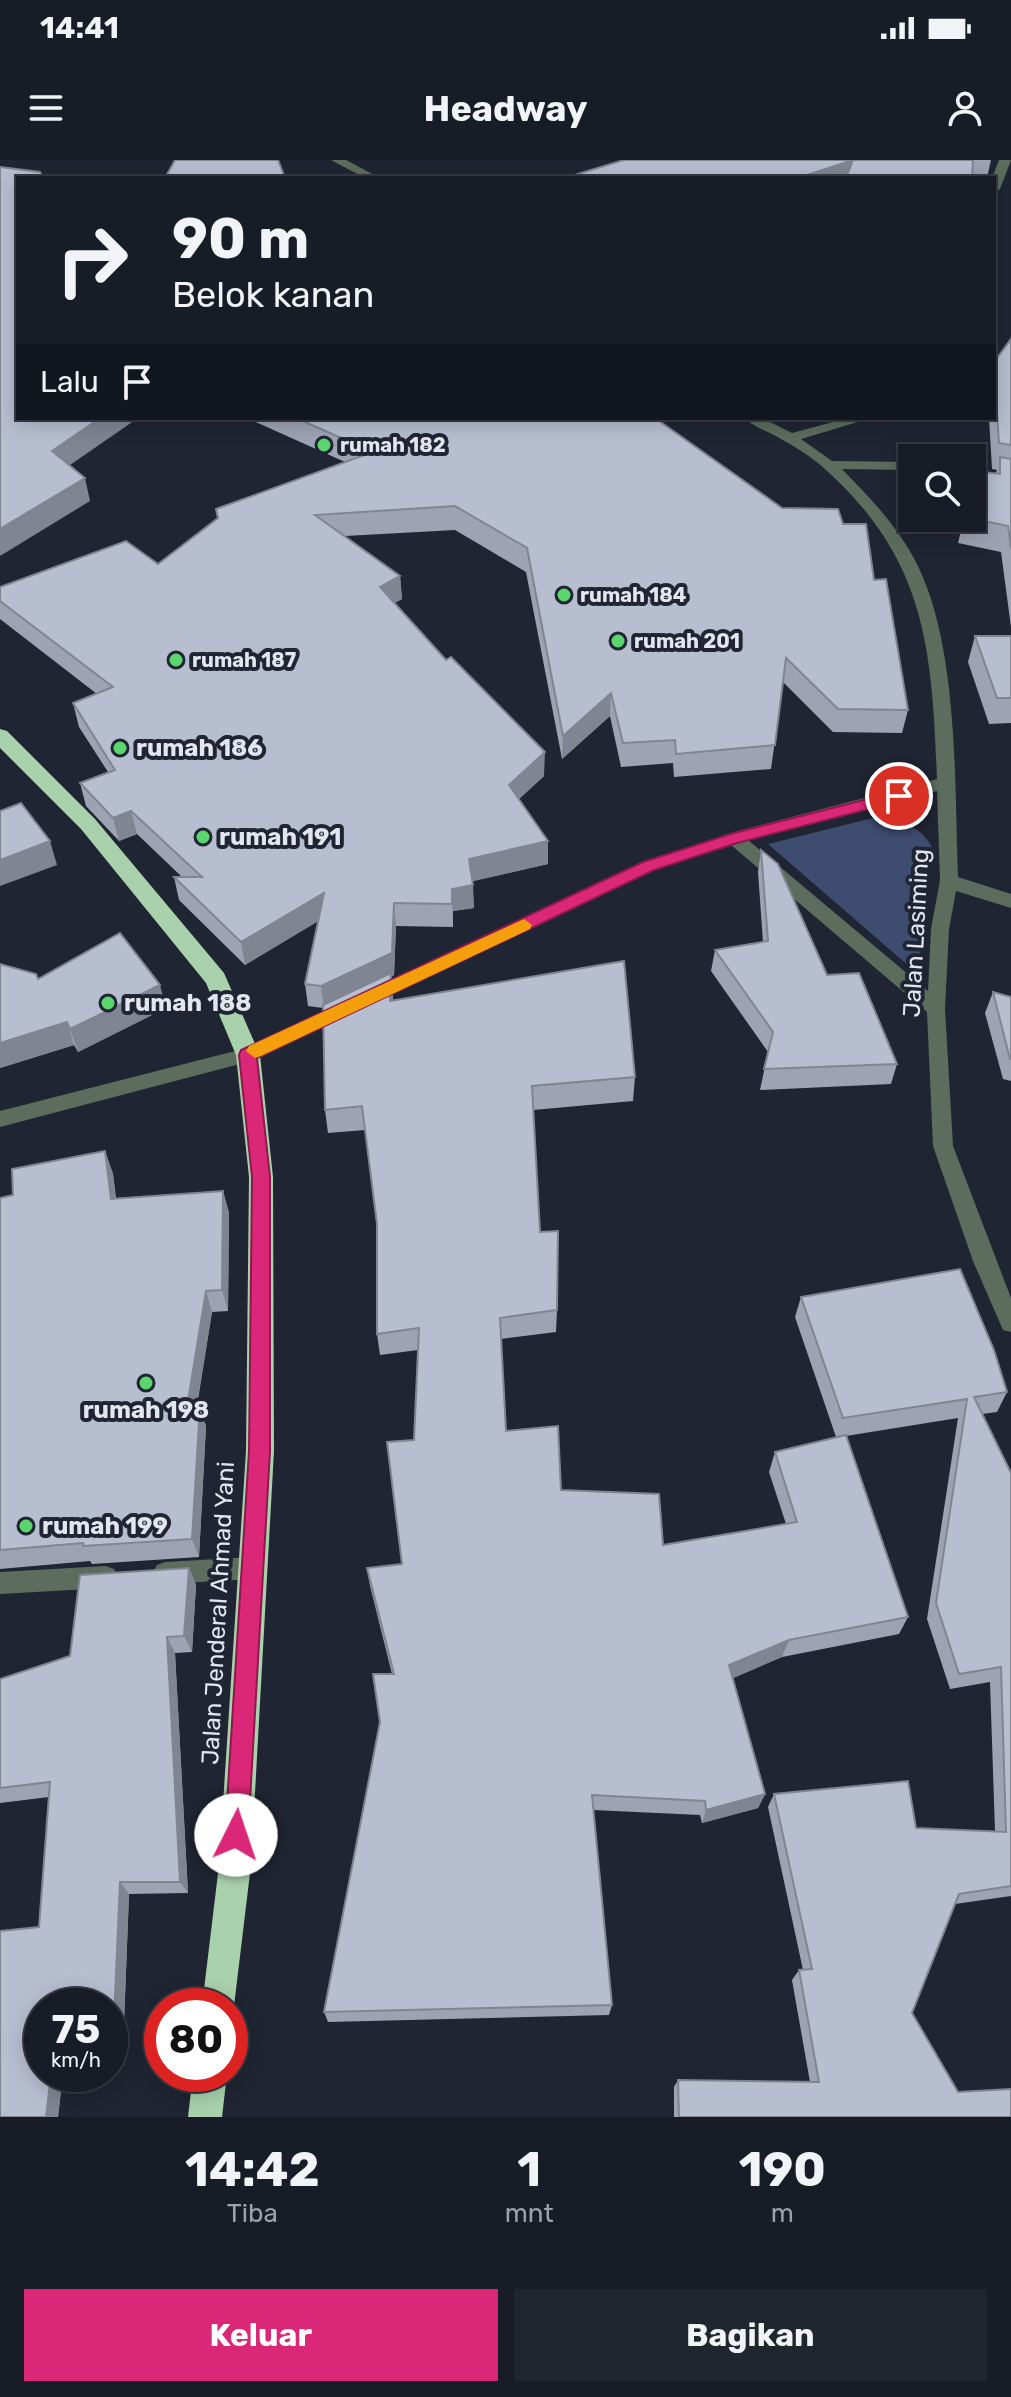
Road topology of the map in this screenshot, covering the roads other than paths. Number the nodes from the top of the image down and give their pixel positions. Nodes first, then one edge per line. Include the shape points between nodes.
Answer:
1 (337, 160) edge
2 (1005, 160) edge
3 (370, 176) edge
4 (996, 184) edge
5 (755, 420) edge
6 (857, 420) edge
7 (790, 438) junction
8 (829, 465) junction
9 (898, 466) edge
10 (986, 475) edge
11 (1011, 479) edge
12 (0, 736) edge
13 (944, 783) junction
14 (734, 838) junction
15 (949, 880) junction
16 (1011, 901) edge
17 (936, 1009) junction
18 (248, 1055) junction
19 (0, 1119) edge
20 (1011, 1323) edge
21 (253, 1568) junction
22 (0, 1583) edge
23 (220, 1988) edge
24 (208, 2092) edge
25 (205, 2117) edge

1 - 3 street
2 - 4 street
5 - 7 street, Jalan Lasiming
6 - 7 street
7 - 8 street, Jalan Lasiming
8 - 9 street
8 - 13 street, Jalan Lasiming via 872,508 902,550 921,592 933,642
10 - 11 street
12 - 18 highway, Jalan Jenderal Ahmad Yani via 88,824 216,979
13 - 14 street
13 - 15 street, Jalan Lasiming
14 - 17 street
14 - 18 street via 649,866
15 - 16 street
15 - 17 street, Jalan Lasiming via 940,929
17 - 20 street, Jalan Lasiming via 943,1146
18 - 19 street
18 - 21 highway, Jalan Jenderal Ahmad Yani via 261,1177 260,1451
21 - 22 street
21 - 23 highway, Jalan Jenderal Ahmad Yani via 235,1865
24 - 25 highway

